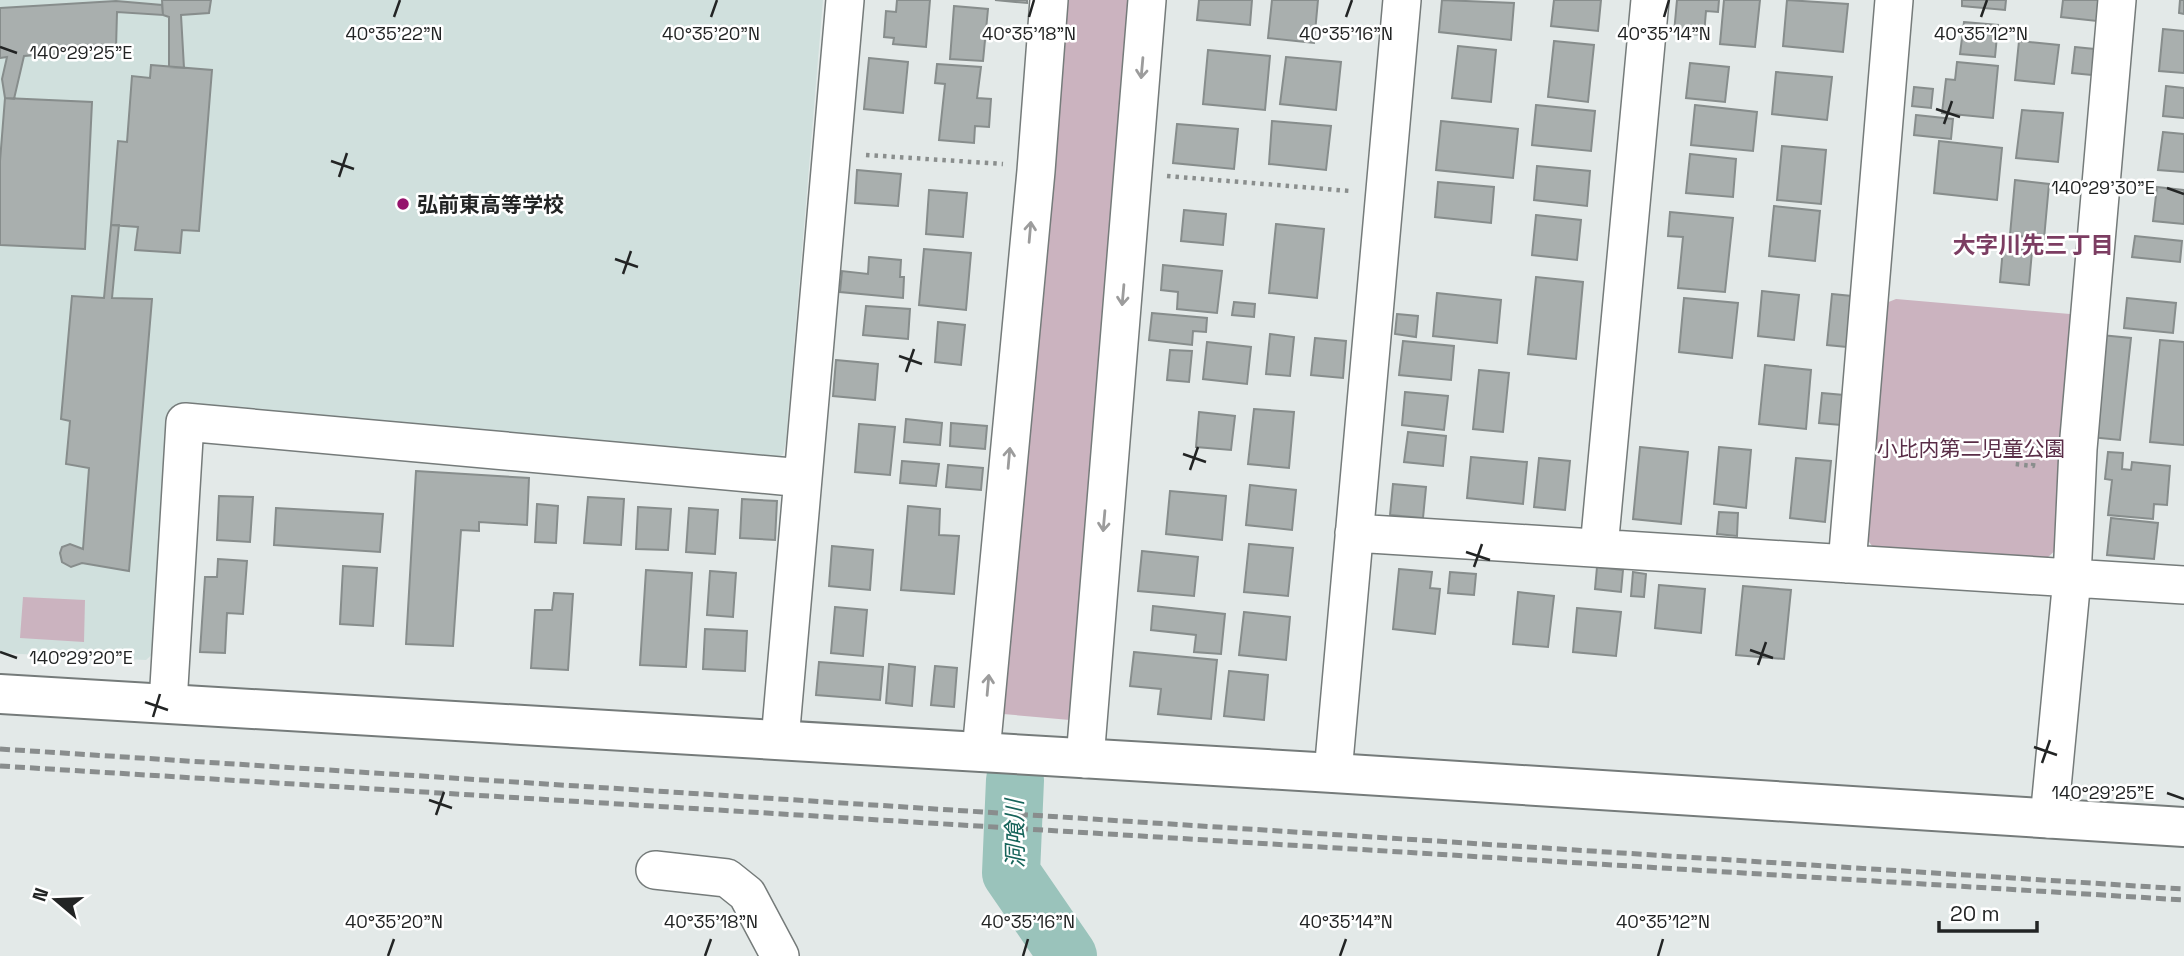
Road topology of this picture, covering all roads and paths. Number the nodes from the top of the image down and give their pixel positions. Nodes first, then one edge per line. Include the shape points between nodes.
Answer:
1 (845, 0) edge
2 (1049, 0) edge
3 (1147, 0) edge
4 (1402, 0) edge
5 (1650, 0) edge
6 (1894, 0) edge
7 (2117, 0) edge
8 (831, 152) junction
9 (1008, 164) dead end
10 (1159, 176) dead end
11 (1384, 193) junction
12 (2035, 446) junction
13 (2078, 449) junction
14 (803, 478) junction
15 (1354, 533) junction
16 (1599, 548) junction
17 (1847, 564) junction
18 (2072, 578) junction
19 (2184, 586) edge
20 (0, 694) edge
21 (169, 704) junction
22 (780, 740) junction
23 (981, 752) junction
24 (1085, 759) junction
25 (1333, 773) junction
26 (2049, 819) junction
27 (2184, 827) edge
28 (655, 870) dead end
29 (780, 956) edge

1 - 8 street
23 -> 2 street
3 -> 24 street
4 - 11 street
5 - 16 street
6 - 17 street
7 - 13 street
8 - 9 path
8 - 14 street
10 - 11 path
11 - 15 street
12 - 12 path via 2017,444 2015,464 2033,466
12 - 13 path
13 - 18 street
14 - 21 street via 185,422
14 - 22 street
15 - 16 street
15 - 25 street
16 - 17 street
17 - 18 street
18 - 19 street
18 - 26 street
20 - 21 street
21 - 22 street
22 - 23 street
23 - 24 street
24 - 25 street
25 - 26 street
26 - 27 street
28 - 29 street via 727,878 747,894

